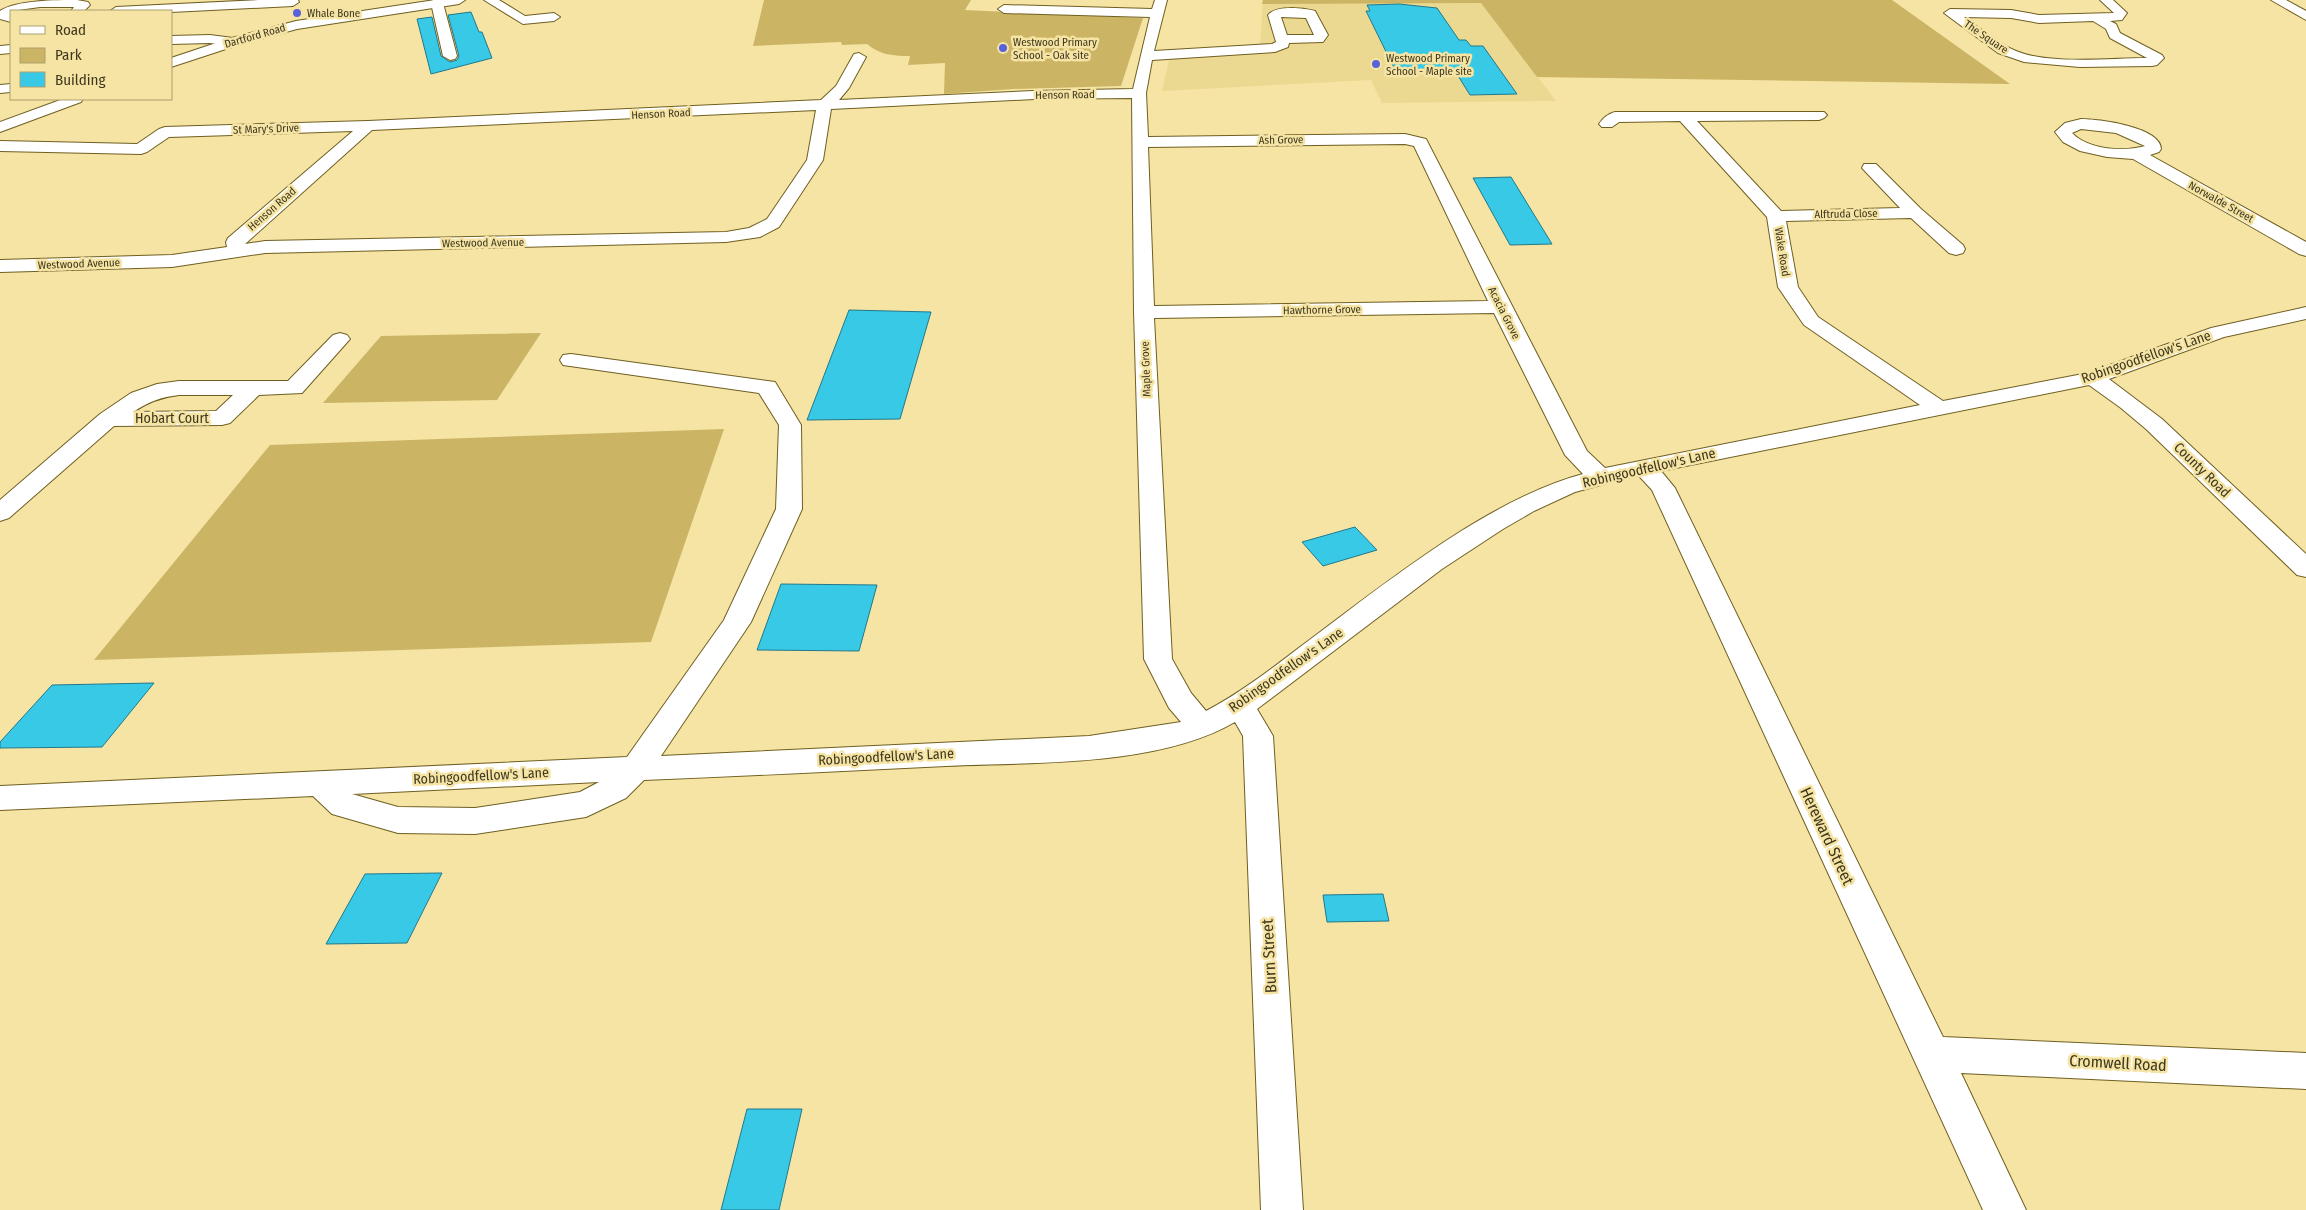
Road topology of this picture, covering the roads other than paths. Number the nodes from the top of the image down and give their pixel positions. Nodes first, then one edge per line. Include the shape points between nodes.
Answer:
1 (458, 0) edge
2 (490, 0) edge
3 (2106, 0) edge
4 (2277, 0) edge
5 (293, 1) edge
6 (437, 3) junction
7 (1159, 6) edge
8 (1004, 9) dead end
9 (78, 10) edge
10 (134, 10) edge
11 (2306, 16) edge
12 (554, 17) dead end
13 (10, 18) edge
14 (2098, 19) junction
15 (296, 25) junction
16 (1282, 39) dead end
17 (172, 40) edge
18 (233, 42) junction
19 (450, 56) dead end
20 (859, 56) dead end
21 (1146, 56) junction
22 (174, 61) edge
23 (1139, 94) junction
24 (73, 100) edge
25 (824, 106) junction
26 (1819, 115) dead end
27 (1684, 116) junction
28 (1607, 124) dead end
29 (368, 126) junction
30 (0, 127) edge
31 (1141, 142) junction
32 (1420, 142) joint
33 (0, 146) edge
34 (2136, 154) junction
35 (1870, 168) dead end
36 (1915, 214) junction
37 (1776, 216) junction
38 (1956, 249) dead end
39 (2306, 250) edge
40 (236, 251) junction
41 (0, 266) edge
42 (1500, 307) junction
43 (1144, 312) junction
44 (2306, 313) edge
45 (340, 339) dead end
46 (571, 360) dead end
47 (2093, 378) junction
48 (253, 388) junction
49 (1939, 408) junction
50 (108, 419) junction
51 (1644, 467) junction
52 (1600, 476) junction
53 (0, 513) edge
54 (2306, 569) edge
55 (1240, 706) junction
56 (1202, 726) junction
57 (635, 770) junction
58 (320, 783) junction
59 (0, 798) edge
60 (1930, 1054) junction
61 (2306, 1071) edge
62 (1282, 1210) edge
63 (2005, 1210) edge

1 - 6 street, Dartford Road
2 - 12 street via 522,20
3 - 14 street via 2121,13 2117,17
4 - 11 street
5 - 10 street
5 - 15 street via 289,18
6 - 15 street, Dartford Road
6 - 19 street
7 - 8 street
7 - 21 street, Maple Grove
9 - 13 street via 84,5 28,4 12,8 2,16
14 - 14 street, The Square via 2111,27 2115,35 2157,58 2152,62 2021,58 1950,13
15 - 18 street, Dartford Road
16 - 21 street via 1283,44 1275,48
17 - 18 street
18 - 22 street, Dartford Road
20 - 25 street via 842,88
21 - 23 street, Maple Grove
23 - 25 street, Henson Road via 1034,95
23 - 31 street, Maple Grove
24 - 30 street
25 - 29 street, Henson Road
25 - 40 street, Westwood Avenue via 815,160 773,223 754,233 726,237 265,247
26 - 27 street
27 - 28 street via 1615,117
27 - 37 street, Wake Road
29 - 33 street, St Mary's Drive via 164,132 141,148
29 - 40 street, Henson Road via 235,242
31 - 32 street, Ash Grove via 1405,139
31 - 43 street, Maple Grove
32 - 42 street, Acacia Grove
34 - 34 street, Norwalde Street via 2153,149 2153,144 2139,135 2104,126 2071,126 2063,132 2066,137 2086,147
34 - 39 street, Norwalde Street
35 - 36 street
36 - 37 street, Alftruda Close
36 - 38 street
37 - 49 street, Wake Road via 1788,287 1811,320
40 - 41 street, Westwood Avenue via 172,261
42 - 43 street, Hawthorne Grove
42 - 52 street, Acacia Grove via 1577,454
43 - 56 street, Maple Grove via 1158,658 1180,700
44 - 47 street, Robingoodfellow's Lane via 2218,332
45 - 48 street, Hobart Court via 294,388
46 - 57 street via 767,387 790,425 789,509 736,622
47 - 49 street, Robingoodfellow's Lane
47 - 54 street, County Road via 2154,424
48 - 50 street, Hobart Court via 157,391 123,407
48 - 50 street, Hobart Court via 222,418
49 - 51 street, Robingoodfellow's Lane
50 - 53 street, Hobart Court
51 - 52 street, Robingoodfellow's Lane
51 - 60 street, Hereward Street via 1664,488
52 - 55 street, Robingoodfellow's Lane via 1557,491 1491,526 1415,577
55 - 56 street, Robingoodfellow's Lane
55 - 62 street, Burn Street via 1258,736
56 - 57 street, Robingoodfellow's Lane via 1149,740 1089,748
57 - 58 street, Robingoodfellow's Lane
57 - 58 street via 615,789 586,804 475,821 398,820 342,805
58 - 59 street, Robingoodfellow's Lane
60 - 61 street, Cromwell Road
60 - 63 street, Hereward Street

